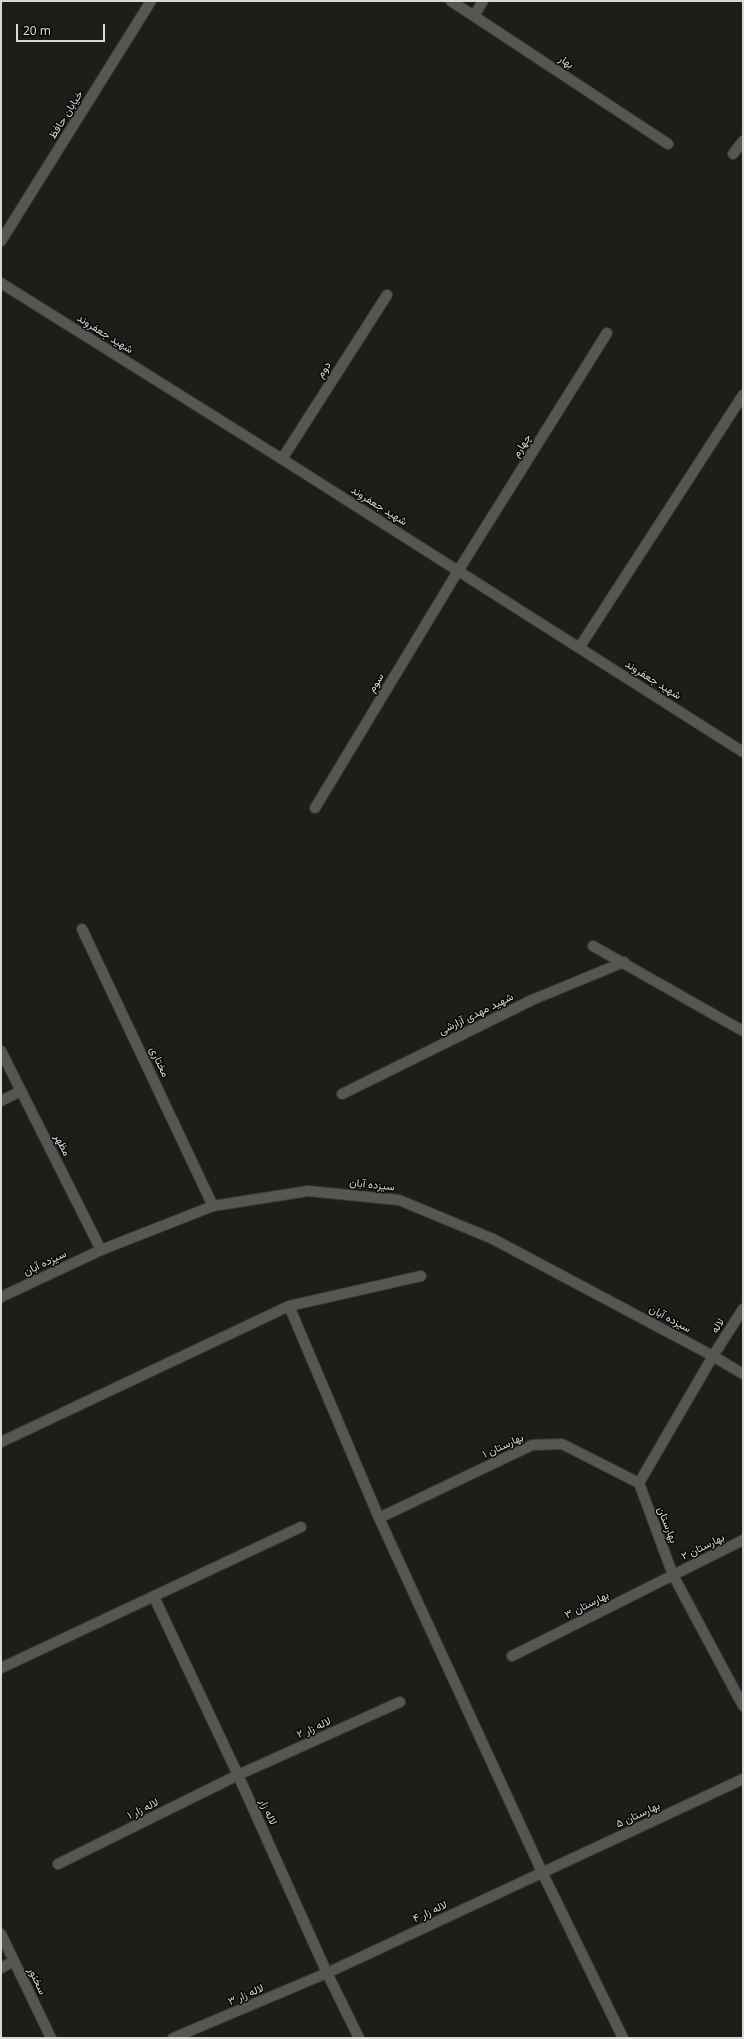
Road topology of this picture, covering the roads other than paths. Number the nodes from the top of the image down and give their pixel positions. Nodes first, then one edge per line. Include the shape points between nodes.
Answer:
1 (151, 1) edge
2 (451, 1) edge
3 (483, 1) edge
4 (474, 16) junction
5 (743, 141) edge
6 (668, 144) dead end
7 (733, 154) dead end
8 (1, 222) edge
9 (10, 229) junction
10 (1, 241) edge
11 (1, 283) edge
12 (387, 295) dead end
13 (607, 333) dead end
14 (743, 395) edge
15 (282, 459) junction
16 (458, 571) junction
17 (579, 648) junction
18 (743, 752) edge
19 (315, 808) dead end
20 (82, 928) dead end
21 (593, 946) dead end
22 (624, 962) junction
23 (743, 1031) edge
24 (1, 1051) edge
25 (21, 1091) junction
26 (342, 1094) dead end
27 (1, 1101) edge
28 (213, 1206) junction
29 (101, 1250) junction
30 (421, 1276) dead end
31 (1, 1297) edge
32 (289, 1306) junction
33 (743, 1309) edge
34 (713, 1356) junction
35 (743, 1374) edge
36 (1, 1442) edge
37 (639, 1483) junction
38 (379, 1518) junction
39 (301, 1527) dead end
40 (743, 1540) edge
41 (673, 1575) junction
42 (154, 1596) junction
43 (512, 1656) dead end
44 (1, 1668) edge
45 (400, 1702) dead end
46 (743, 1706) edge
47 (238, 1775) junction
48 (743, 1779) edge
49 (58, 1864) dead end
50 (542, 1872) junction
51 (1, 1934) edge
52 (14, 1961) junction
53 (1, 1968) edge
54 (327, 1973) junction
55 (51, 2038) edge
56 (173, 2038) edge
57 (359, 2038) edge
58 (623, 2038) edge

1 - 9 street, خیابان حافظ
2 - 4 street, بهار
3 - 4 street
4 - 6 street, بهار
5 - 7 street
8 - 9 street
9 - 10 street, خیابان حافظ
11 - 15 street, شهید جعفروند
12 - 15 street, دوم
13 - 16 street, چهارم
14 - 17 street
15 - 16 street, شهید جعفروند
16 - 17 street, شهید جعفروند
16 - 19 street, سوم
17 - 18 street, شهید جعفروند
20 - 28 street, مختاری
21 - 22 street
22 - 23 street
22 - 26 street, شهید مهدی آزارشی via 532,1000
24 - 25 street, مظهر
25 - 27 street
25 - 29 street, مظهر
28 - 29 street, سیزده آبان
28 - 34 street, سیزده آبان via 308,1191 398,1200 493,1239
29 - 31 street, سیزده آبان
30 - 32 street
32 - 36 street
32 - 38 street
33 - 34 street, لاله
34 - 35 street, سیزده آبان
34 - 37 street
37 - 38 street, بهارستان ۱ via 562,1444 532,1445
37 - 41 street, بهارستان
38 - 50 street
39 - 42 street
40 - 41 street, بهارستان ۲
41 - 43 street, بهارستان ۳
41 - 46 street, بهارستان
42 - 44 street
42 - 47 street, لاله زار
45 - 47 street, لاله زار ۲
47 - 49 street, لاله زار ۱
47 - 54 street, لاله زار
48 - 50 street, بهارستان ۵
50 - 54 street, لاله زار ۴
50 - 58 street
51 - 52 street, سخنور
52 - 53 street
52 - 55 street, سخنور
54 - 56 street, لاله زار ۳
54 - 57 street, لاله زار

